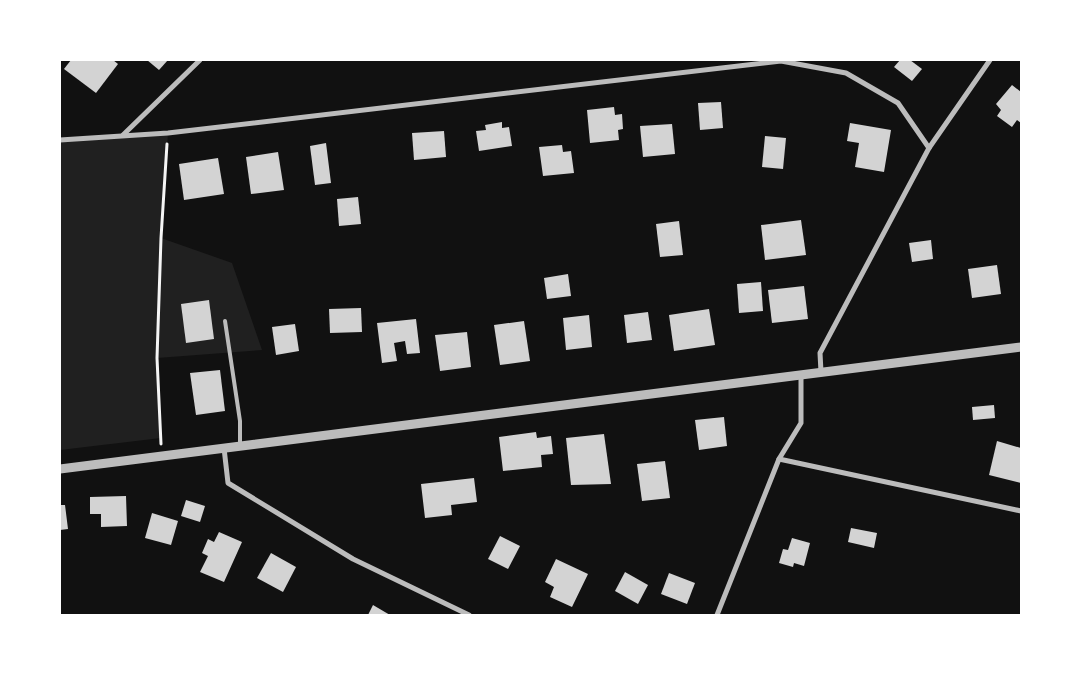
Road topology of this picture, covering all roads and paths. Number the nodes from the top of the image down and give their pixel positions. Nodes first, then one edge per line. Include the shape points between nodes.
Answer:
1 (200, 60) edge
2 (990, 60) edge
3 (168, 133) junction
4 (122, 136) junction
5 (60, 140) edge
6 (929, 148) junction
7 (225, 321) dead end
8 (1021, 347) edge
9 (821, 372) junction
10 (801, 374) junction
11 (240, 445) junction
12 (224, 448) junction
13 (162, 455) junction
14 (779, 459) junction
15 (60, 469) edge
16 (1021, 511) edge
17 (469, 615) edge
18 (716, 615) edge

1 - 4 street
2 - 6 street
3 - 4 street
3 - 6 street via 781,61 846,73 898,103
3 - 13 path via 157,358
4 - 5 street
6 - 9 street via 820,353
7 - 11 lane via 240,421
8 - 9 street
9 - 10 street
10 - 11 street
10 - 14 street via 801,423
11 - 12 street
12 - 13 street
12 - 17 street via 228,482 353,559
13 - 15 street
14 - 16 street
14 - 18 street

